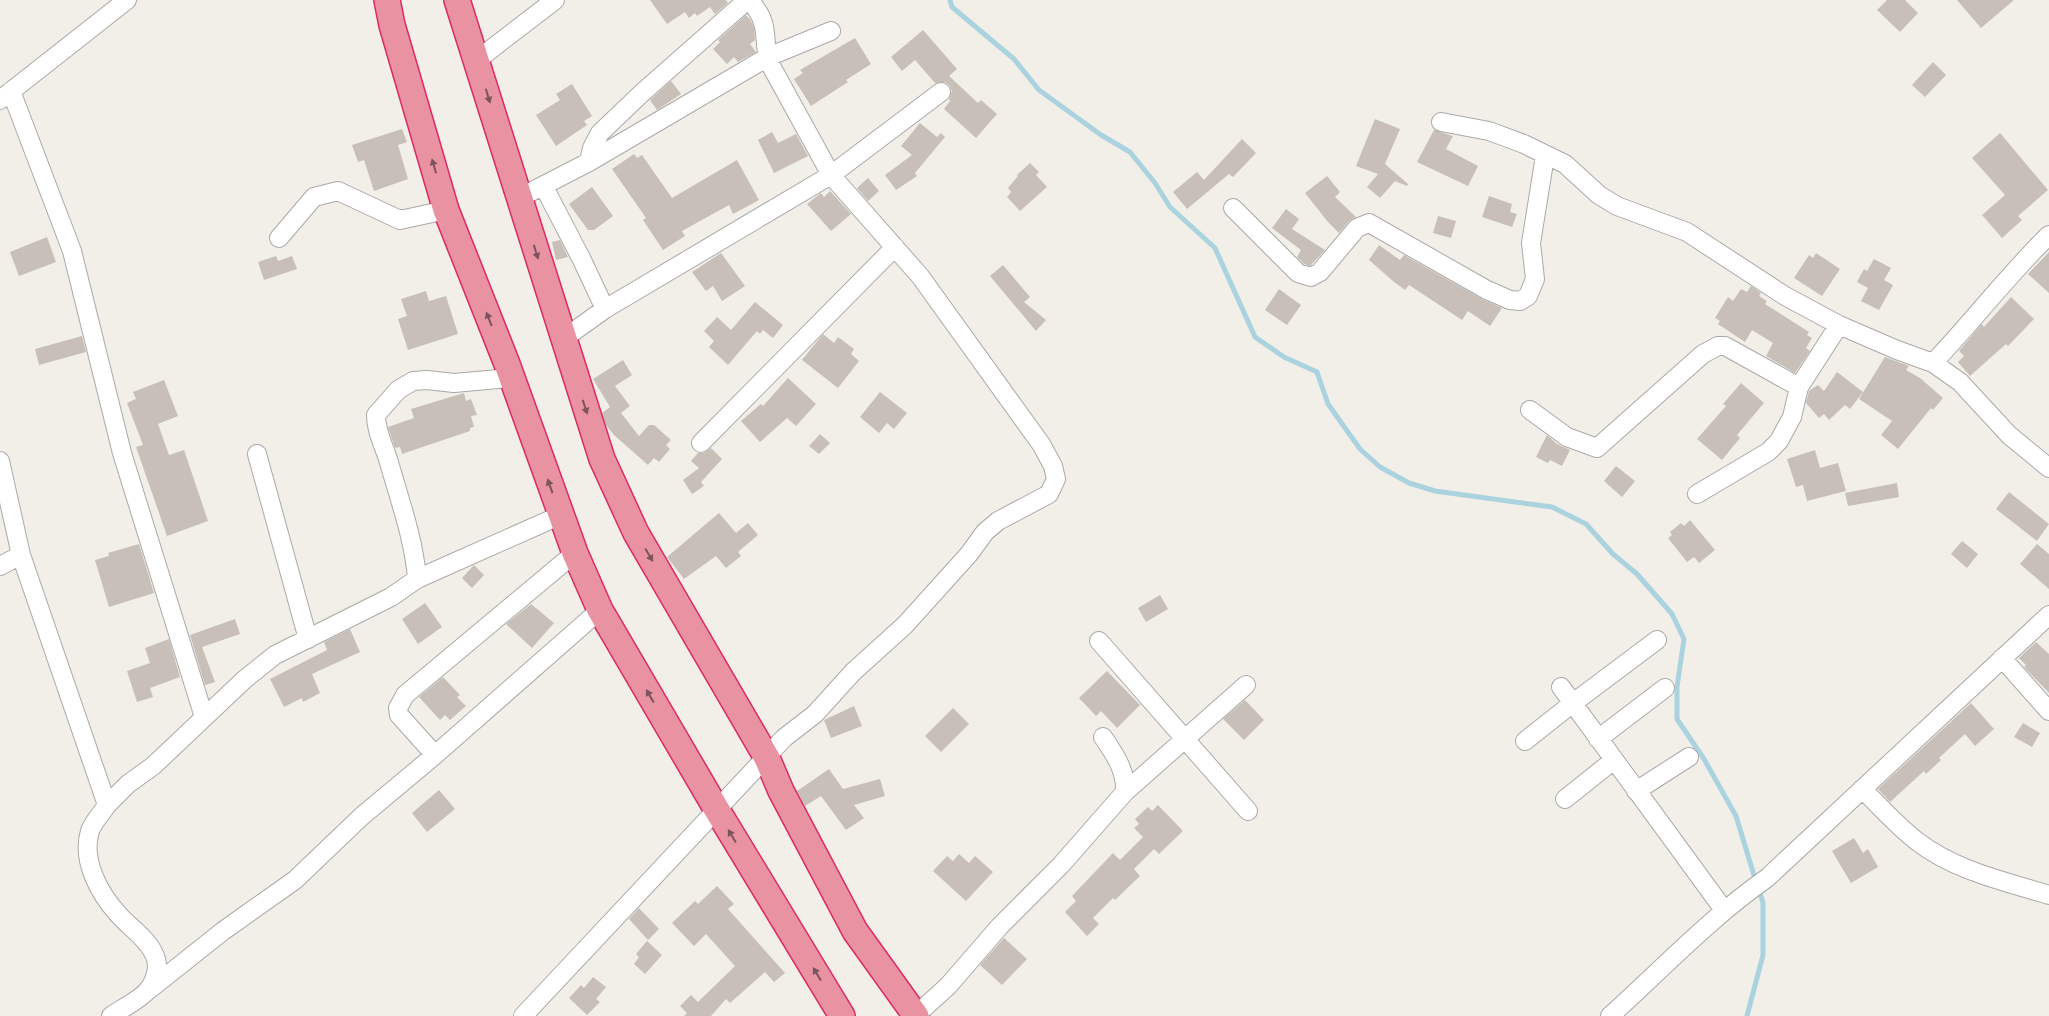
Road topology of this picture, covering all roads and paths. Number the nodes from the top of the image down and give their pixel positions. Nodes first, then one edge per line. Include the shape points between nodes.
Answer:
1 (127, 0) edge
2 (387, 0) edge
3 (457, 0) edge
4 (555, 0) edge
5 (831, 31) dead end
6 (768, 57) junction
7 (477, 60) junction
8 (941, 92) dead end
9 (6, 95) edge
10 (1441, 122) dead end
11 (1545, 156) junction
12 (589, 162) junction
13 (831, 175) junction
14 (544, 187) junction
15 (519, 198) junction
16 (1233, 208) dead end
17 (446, 210) junction
18 (2049, 235) edge
19 (279, 238) dead end
20 (894, 247) junction
21 (605, 309) junction
22 (1839, 325) junction
23 (563, 339) junction
24 (1933, 362) junction
25 (510, 378) junction
26 (1798, 387) junction
27 (1530, 410) dead end
28 (701, 443) dead end
29 (258, 454) dead end
30 (0, 461) edge
31 (2049, 468) edge
32 (1698, 494) dead end
33 (561, 515) junction
34 (574, 553) junction
35 (21, 555) junction
36 (0, 566) edge
37 (417, 579) junction
38 (600, 610) junction
39 (2049, 615) edge
40 (308, 639) junction
41 (1658, 640) dead end
42 (1099, 641) dead end
43 (2002, 658) junction
44 (1246, 686) dead end
45 (1561, 687) dead end
46 (1665, 688) dead end
47 (1573, 703) junction
48 (2049, 711) edge
49 (204, 717) junction
50 (1103, 737) dead end
51 (1598, 738) junction
52 (1185, 739) junction
53 (1526, 741) dead end
54 (435, 755) junction
55 (1688, 757) dead end
56 (767, 758) junction
57 (1614, 760) junction
58 (1862, 789) junction
59 (1636, 791) junction
60 (1125, 792) junction
61 (1565, 798) dead end
62 (107, 805) junction
63 (717, 810) junction
64 (1248, 810) dead end
65 (2049, 895) edge
66 (1730, 904) junction
67 (147, 991) junction
68 (110, 1016) edge
69 (523, 1016) edge
70 (842, 1016) edge
71 (916, 1016) edge
72 (1610, 1016) edge

1 - 9 street
17 -> 2 highway
3 - 7 highway
4 - 7 street
5 - 6 street
6 - 12 street
6 - 12 street via 761,14 751,2 744,2 600,133
6 - 13 street
7 -> 15 highway
8 - 13 street
9 - 49 street via 72,251 122,454
10 - 11 street via 1489,131
11 - 16 street via 1531,243 1535,279 1528,296 1520,301 1487,290 1369,223 1357,228 1320,272 1311,277 1298,273
11 - 22 street via 1565,164 1598,195 1628,211 1686,232 1785,296
12 - 14 street
13 - 20 street
13 - 21 street
14 - 15 street
14 - 21 street
15 -> 23 highway
17 - 19 street via 400,220 338,191 314,197
25 -> 17 highway
18 - 24 street
20 - 28 street
20 - 56 street via 920,276 1041,444 1056,479 1049,494 998,521 985,532 905,625 853,672 815,714 784,738
21 - 23 street
22 - 24 street
22 - 26 street
23 -> 56 highway via 602,459 636,533
24 - 31 street via 1960,382 2009,435
33 -> 25 highway
25 - 37 street via 454,383 413,381 398,390 376,415 376,425 415,559
26 - 27 street via 1725,346 1718,346 1703,354 1597,448 1567,438
26 - 32 street via 1792,417 1779,441 1768,452
29 - 40 street
30 - 35 street
33 - 34 highway
33 - 37 street
34 - 38 highway
34 - 54 street via 405,695 398,708 399,715
35 - 36 street
35 - 62 street
37 - 40 street via 390,597
38 - 54 street
63 -> 38 highway
39 - 43 street
40 - 49 street via 275,655 255,670
41 - 47 street
42 - 52 street
43 - 48 street
43 - 58 street
44 - 52 street
45 - 47 street
46 - 51 street
47 - 51 street
47 - 53 street
49 - 62 street
50 - 60 street via 1122,766
51 - 57 street
52 - 60 street
52 - 64 street
54 - 67 street via 362,816 296,880 223,931
55 - 59 street
56 - 63 street
56 - 71 highway via 855,931
57 - 59 street
57 - 61 street
58 - 65 street via 1894,823 1945,859 1963,868
58 - 66 street via 1767,878
59 - 66 street
60 - 71 street via 948,986
62 - 67 street via 91,829 88,846 92,871 95,882 117,914 155,954 155,979
63 - 69 street
70 -> 63 highway
66 - 72 street
67 - 68 street

